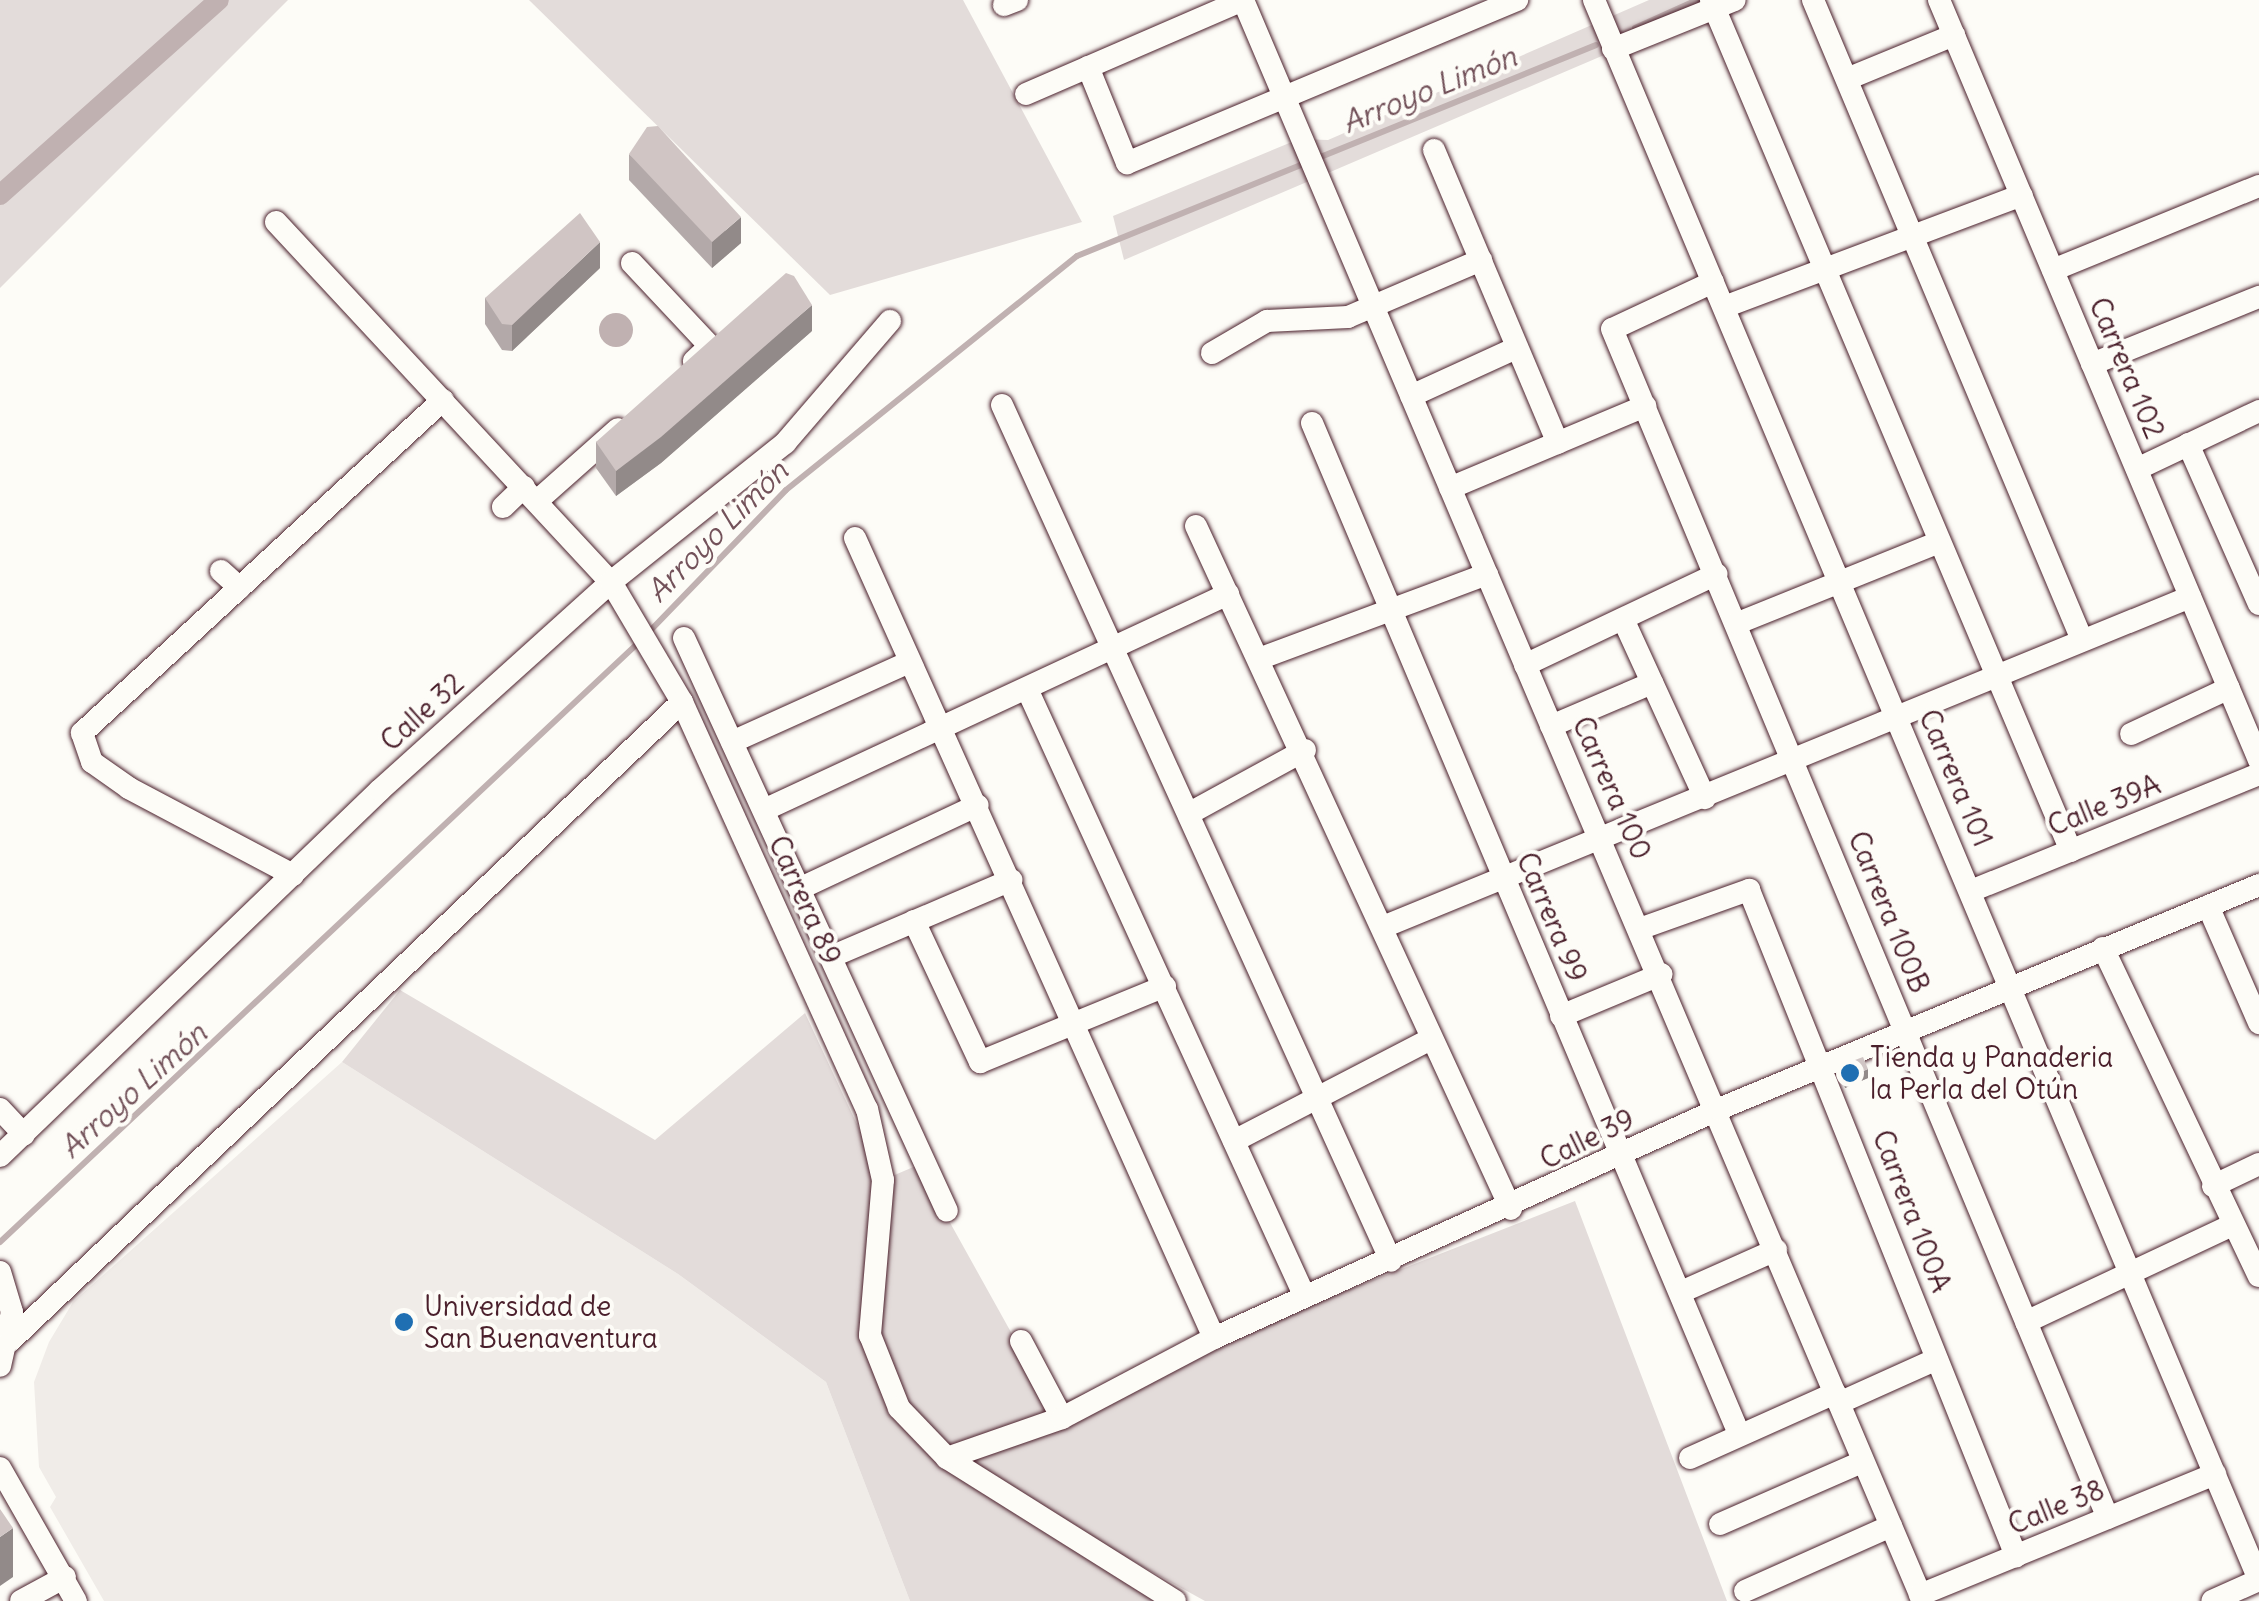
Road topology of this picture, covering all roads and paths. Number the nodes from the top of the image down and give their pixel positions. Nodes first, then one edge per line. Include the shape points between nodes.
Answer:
1 (1243, 0) edge
2 (1518, 0) edge
3 (1813, 0) edge
4 (1939, 0) edge
5 (1718, 2) edge
6 (1599, 9) edge
7 (1954, 36) junction
8 (1613, 49) junction
9 (1088, 67) junction
10 (1847, 80) junction
11 (1026, 94) dead end
12 (1285, 99) junction
13 (1434, 150) dead end
14 (2259, 186) edge
15 (2022, 195) junction
16 (276, 222) dead end
17 (1915, 236) junction
18 (1481, 260) junction
19 (632, 263) dead end
20 (1822, 270) junction
21 (2053, 270) junction
22 (1713, 282) junction
23 (2259, 297) edge
24 (1372, 305) junction
25 (1724, 307) junction
26 (890, 321) dead end
27 (1516, 348) junction
28 (1212, 354) dead end
29 (2092, 364) junction
30 (667, 386) edge
31 (1411, 396) junction
32 (443, 400) junction
33 (1002, 405) dead end
34 (1645, 406) junction
35 (2259, 411) edge
36 (638, 412) edge
37 (1312, 423) dead end
38 (1558, 443) junction
39 (2188, 444) junction
40 (2136, 469) junction
41 (1450, 488) junction
42 (531, 494) junction
43 (503, 507) dead end
44 (1196, 526) dead end
45 (855, 538) dead end
46 (1937, 543) junction
47 (221, 570) dead end
48 (1487, 574) junction
49 (1717, 574) junction
50 (1841, 581) junction
51 (240, 588) junction
52 (615, 588) junction
53 (1228, 594) junction
54 (2190, 597) junction
55 (2259, 604) edge
56 (1390, 610) junction
57 (176, 614) dead end
58 (1623, 620) junction
59 (1738, 622) junction
60 (191, 632) junction
61 (684, 638) dead end
62 (2082, 640) junction
63 (1117, 652) junction
64 (1264, 657) junction
65 (909, 662) junction
66 (1526, 665) junction
67 (1998, 674) junction
68 (1652, 683) junction
69 (2228, 688) junction
70 (1028, 691) junction
71 (676, 692) junction
72 (1897, 714) junction
73 (1552, 726) junction
74 (942, 729) junction
75 (2131, 734) dead end
76 (732, 742) junction
77 (1305, 750) junction
78 (2259, 760) edge
79 (1798, 762) junction
80 (2259, 774) edge
81 (1705, 798) junction
82 (978, 805) junction
83 (764, 810) junction
84 (1190, 813) junction
85 (1600, 835) junction
86 (2070, 850) junction
87 (293, 875) junction
88 (1502, 876) junction
89 (1011, 880) junction
90 (2259, 885) edge
91 (801, 888) junction
92 (1971, 891) junction
93 (2208, 906) junction
94 (914, 921) junction
95 (1383, 927) junction
96 (1642, 928) junction
97 (2104, 948) junction
98 (833, 956) junction
99 (1662, 974) junction
100 (1165, 986) junction
101 (2012, 987) junction
102 (1561, 1016) junction
103 (2259, 1023) edge
104 (1079, 1025) junction
105 (1904, 1030) junction
106 (1429, 1040) junction
107 (1823, 1064) junction
108 (1317, 1096) junction
109 (0, 1109) edge
110 (1719, 1109) junction
111 (24, 1135) junction
112 (1234, 1141) junction
113 (0, 1156) edge
114 (1622, 1157) junction
115 (2259, 1164) edge
116 (2213, 1186) junction
117 (1512, 1209) junction
118 (947, 1211) dead end
119 (2232, 1225) junction
120 (1776, 1250) junction
121 (1391, 1260) junction
122 (2131, 1270) junction
123 (2258, 1274) edge
124 (3, 1277) edge
125 (1681, 1292) junction
126 (1305, 1297) junction
127 (2026, 1322) junction
128 (1214, 1338) junction
129 (10, 1341) junction
130 (1021, 1341) dead end
131 (1937, 1359) junction
132 (1, 1365) edge
133 (0, 1380) edge
134 (1837, 1398) junction
135 (1062, 1418) junction
136 (1738, 1434) junction
137 (947, 1458) junction
138 (1690, 1458) dead end
139 (1862, 1462) junction
140 (0, 1468) edge
141 (2215, 1474) junction
142 (2108, 1518) junction
143 (1720, 1524) dead end
144 (1891, 1526) junction
145 (2251, 1538) edge
146 (2016, 1556) junction
147 (65, 1577) junction
148 (2259, 1580) edge
149 (1745, 1591) dead end
150 (1922, 1598) edge
151 (21, 1601) edge
152 (76, 1601) edge
153 (1175, 1601) edge
154 (2212, 1601) edge

1 - 9 street
1 - 12 street, Carrera 100
2 - 12 street
3 - 10 street
4 - 7 street, Carrera 102
5 - 8 street
5 - 20 street
6 - 8 street, Carrera 101
7 - 10 street
7 - 15 street, Carrera 102
8 - 22 street, Carrera 101
9 - 11 street
9 - 12 street via 1127,162
10 - 17 street
12 - 24 street, Carrera 100
13 - 18 street
14 - 21 street
15 - 17 street
15 - 21 street, Carrera 102
16 - 32 street, Carrera 89
17 - 20 street
17 - 62 street
18 - 24 street
18 - 27 street
19 - 30 street via 710,346
20 - 25 street
20 - 46 street
21 - 29 street, Carrera 102
22 - 25 street, Carrera 101
22 - 34 street, Carrera 100B via 1612,329
23 - 29 street
24 - 28 street via 1348,317 1267,321
24 - 31 street, Carrera 100
25 - 50 street, Carrera 101
26 - 52 street, Calle 32 via 784,444
27 - 31 street
27 - 38 street
29 - 40 street, Carrera 102
31 - 41 street, Carrera 100
32 - 42 street, Carrera 89
32 - 51 street
33 - 63 street
34 - 38 street
34 - 49 street, Carrera 100B
35 - 39 street
36 - 42 street
37 - 56 street, Carrera 99
38 - 41 street
39 - 40 street
39 - 55 street
40 - 54 street, Carrera 102
41 - 48 street, Carrera 100
42 - 43 street
42 - 52 street, Carrera 89
44 - 53 street
45 - 65 street
46 - 50 street
46 - 67 street
47 - 51 street
48 - 56 street
48 - 66 street, Carrera 100
49 - 58 street
49 - 59 street, Carrera 100B
50 - 59 street
50 - 72 street, Carrera 101
51 - 60 street
52 - 71 street, Carrera 89
52 - 87 street, Calle 32
53 - 63 street
53 - 64 street
54 - 62 street
54 - 69 street, Carrera 102
56 - 64 street
56 - 88 street, Carrera 99
57 - 60 street
58 - 66 street
58 - 68 street
59 - 79 street, Carrera 100B
60 - 87 street via 82,733 82,750 129,788
61 - 76 street
62 - 67 street
63 - 70 street
63 - 84 street
64 - 77 street
65 - 74 street
65 - 76 street
66 - 73 street, Carrera 100
67 - 72 street
67 - 86 street
68 - 73 street
68 - 81 street
69 - 75 street
69 - 78 street, Carrera 102
70 - 74 street
70 - 100 street
71 - 129 street via 472,907
71 - 137 street, Carrera 89 via 867,1109 884,1180 870,1335 900,1408
72 - 79 street
72 - 92 street, Carrera 101
73 - 85 street, Carrera 100
74 - 82 street
74 - 83 street
76 - 83 street
77 - 84 street
77 - 95 street
79 - 81 street
79 - 105 street, Carrera 100B
80 - 86 street, Calle 39A
81 - 85 street
82 - 89 street
82 - 91 street
83 - 91 street
84 - 108 street
85 - 88 street
85 - 96 street, Carrera 100
86 - 92 street, Calle 39A
87 - 111 street, Calle 32
88 - 95 street
88 - 102 street, Carrera 99
89 - 94 street
89 - 104 street
90 - 93 street, Calle 39
91 - 98 street
92 - 101 street, Carrera 101
93 - 97 street, Calle 39
93 - 103 street
94 - 98 street
94 - 104 street via 980,1062
95 - 106 street
96 - 99 street, Carrera 100
96 - 107 street, Carrera 100A via 1749,890
97 - 101 street, Calle 39
97 - 116 street
98 - 118 street
99 - 102 street
99 - 110 street, Carrera 100
100 - 104 street
100 - 112 street
101 - 105 street, Calle 39
101 - 122 street, Carrera 101
102 - 114 street, Carrera 99
104 - 128 street
105 - 107 street, Calle 39
105 - 127 street, Carrera 100B
106 - 108 street
106 - 117 street
107 - 110 street, Calle 39
107 - 131 street, Carrera 100A
108 - 112 street
108 - 121 street
109 - 111 street
110 - 114 street, Calle 39
110 - 120 street, Carrera 100
111 - 113 street, Calle 32
112 - 126 street
114 - 117 street, Calle 39
114 - 125 street, Carrera 99
115 - 116 street
116 - 119 street
117 - 121 street, Calle 39
119 - 122 street
119 - 123 street
120 - 125 street
120 - 134 street, Carrera 100
121 - 126 street, Calle 39
122 - 127 street
122 - 141 street, Carrera 101
124 - 129 street
125 - 136 street, Carrera 99
126 - 128 street, Calle 39
127 - 142 street, Carrera 100B
128 - 135 street, Calle 39
129 - 132 street
130 - 135 street
131 - 134 street
131 - 146 street, Carrera 100A
132 - 133 street
134 - 136 street
134 - 139 street, Carrera 100
135 - 137 street, Calle 39
136 - 138 street
137 - 153 street, Carrera 89
139 - 143 street
139 - 144 street, Carrera 100
140 - 147 street
141 - 142 street, Calle 38
141 - 145 street, Carrera 101
142 - 146 street, Calle 38
144 - 149 street
144 - 150 street, Carrera 100
145 - 148 street, Carrera 101
146 - 150 street, Calle 38
147 - 151 street
147 - 152 street
148 - 154 street

